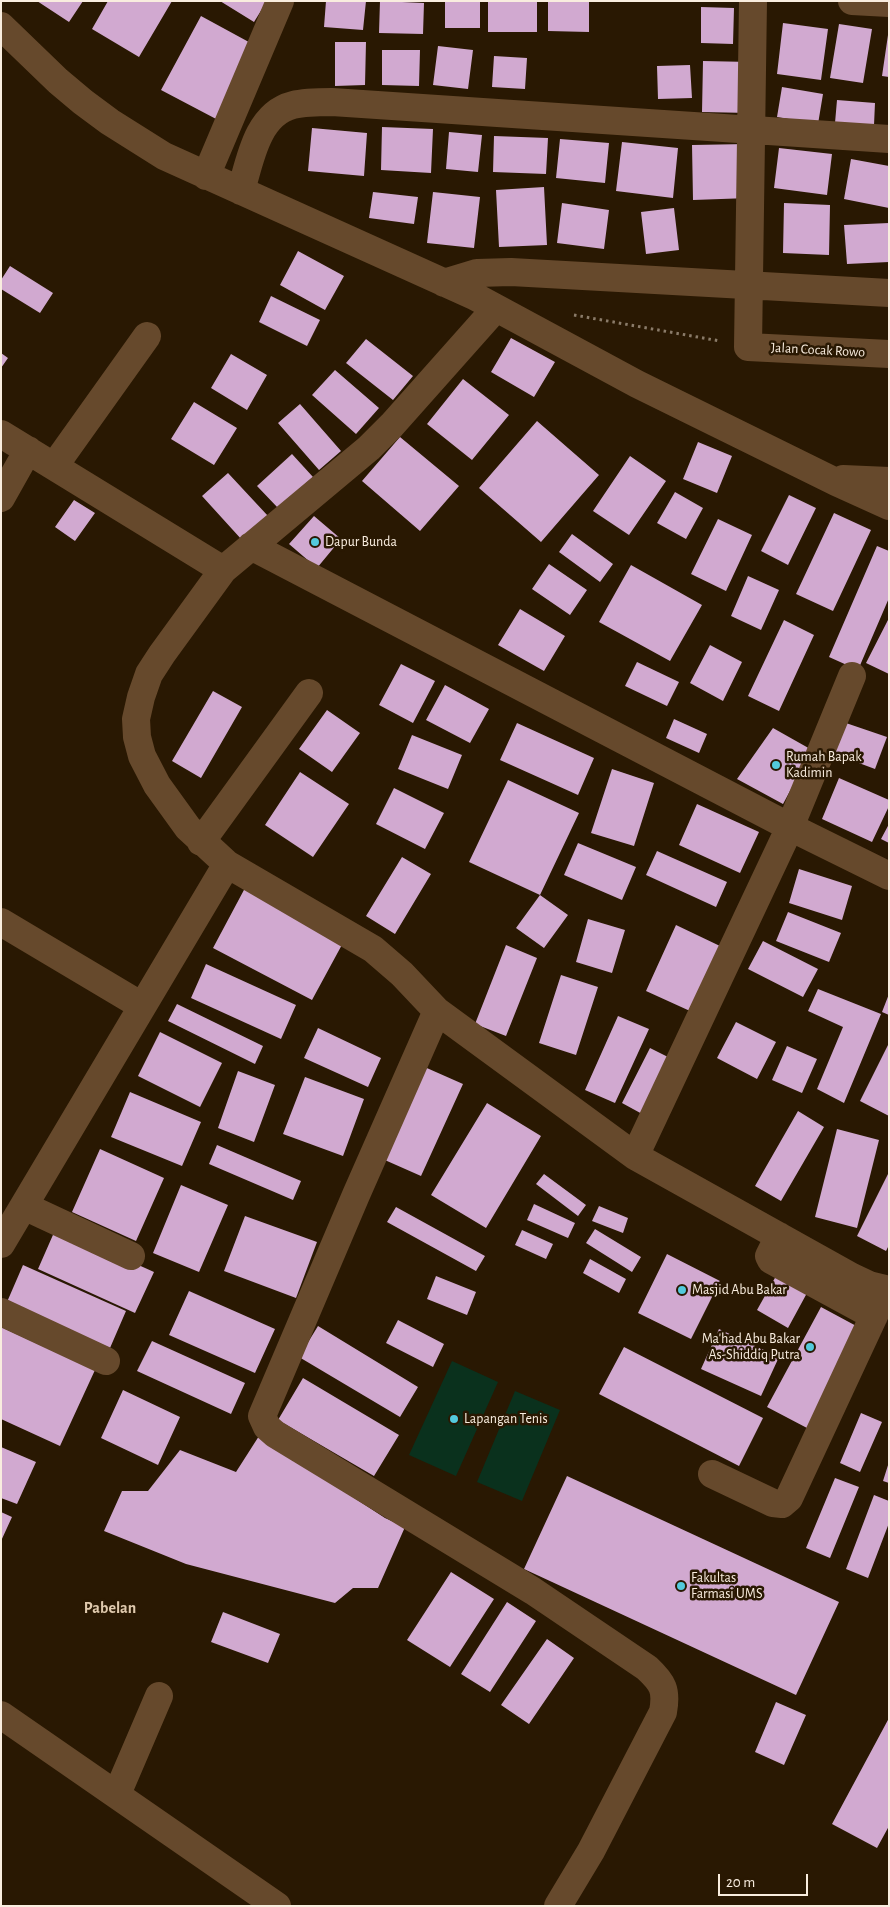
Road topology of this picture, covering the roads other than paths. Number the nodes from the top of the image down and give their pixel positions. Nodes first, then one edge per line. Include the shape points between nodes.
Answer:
1 (280, 1) edge
2 (753, 1) edge
3 (852, 1) edge
4 (889, 3) edge
5 (1, 26) edge
6 (751, 131) junction
7 (889, 139) edge
8 (206, 176) junction
9 (241, 191) junction
10 (444, 283) junction
11 (749, 285) junction
12 (889, 293) edge
13 (496, 308) junction
14 (147, 336) dead end
15 (889, 354) edge
16 (1, 434) edge
17 (28, 450) junction
18 (55, 465) junction
19 (828, 478) junction
20 (889, 481) edge
21 (1, 498) edge
22 (889, 506) edge
23 (251, 546) junction
24 (223, 570) junction
25 (852, 676) dead end
26 (309, 693) dead end
27 (790, 827) junction
28 (201, 842) junction
29 (227, 864) junction
30 (889, 876) edge
31 (1, 922) edge
32 (142, 1006) junction
33 (437, 1011) junction
34 (635, 1156) junction
35 (24, 1206) junction
36 (778, 1236) junction
37 (1, 1244) edge
38 (131, 1256) dead end
39 (888, 1290) edge
40 (1, 1312) edge
41 (874, 1316) junction
42 (106, 1361) dead end
43 (712, 1474) dead end
44 (159, 1696) dead end
45 (1, 1714) edge
46 (117, 1794) junction
47 (277, 1906) edge
48 (558, 1906) edge

1 - 8 street
2 - 6 street
3 - 4 street
5 - 8 street via 58,81 110,122 164,156
6 - 7 street
6 - 9 street via 332,102 295,104 276,113 262,130
6 - 11 street
8 - 9 street
9 - 10 street
10 - 11 street via 477,274 511,272
10 - 13 street
11 - 12 street
11 - 15 street, Jalan Cocak Rowo via 748,346
13 - 19 street via 637,384
13 - 23 street via 392,426
14 - 18 street
16 - 17 street
17 - 18 street
17 - 21 street
18 - 24 street
19 - 20 street
19 - 22 street
23 - 24 street
23 - 27 street
24 - 28 street via 149,674 136,719 137,737 149,771
25 - 27 street
26 - 28 street
27 - 30 street
27 - 34 street
28 - 29 street
29 - 32 street
29 - 33 street via 373,950 402,974
31 - 32 street
32 - 35 street
33 - 34 street
33 - 48 street via 262,1416 266,1426 275,1434 533,1591 658,1678 666,1699 663,1712 591,1851
34 - 36 street
35 - 37 street
35 - 38 street
36 - 39 street via 852,1278
36 - 41 street via 770,1252 771,1260
39 - 41 street
40 - 42 street
41 - 43 street via 789,1498 782,1504 773,1503
44 - 46 street
45 - 46 street
46 - 47 street

